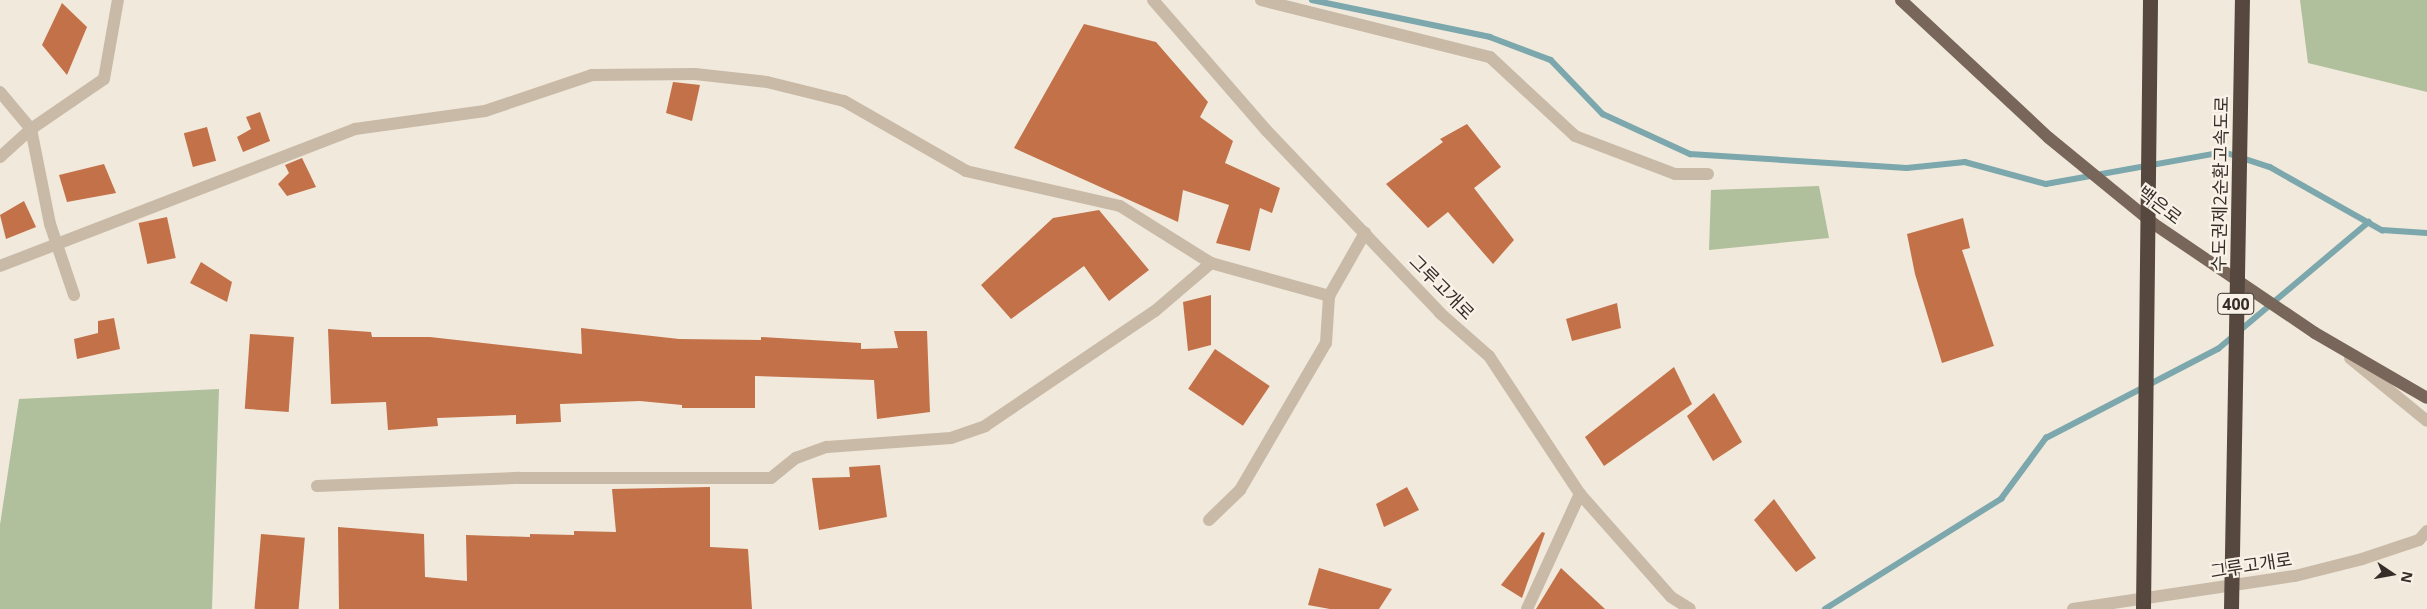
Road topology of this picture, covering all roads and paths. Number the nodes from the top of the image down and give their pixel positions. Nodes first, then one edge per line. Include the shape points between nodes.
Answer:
1 (118, 0) edge
2 (1260, 0) edge
3 (1901, 0) edge
4 (2150, 0) edge
5 (2242, 0) edge
6 (1156, 1) edge
7 (0, 92) edge
8 (31, 130) junction
9 (0, 157) edge
10 (1708, 174) dead end
11 (1365, 233) junction
12 (57, 242) junction
13 (1211, 263) junction
14 (0, 266) edge
15 (74, 295) dead end
16 (1329, 296) junction
17 (2335, 345) junction
18 (2427, 398) edge
19 (2427, 421) edge
20 (318, 486) dead end
21 (1580, 494) junction
22 (1209, 520) dead end
23 (2424, 536) edge
24 (1527, 609) edge
25 (1690, 609) edge
26 (2074, 609) edge
27 (2143, 609) edge
28 (2230, 609) edge

1 - 8 street via 104,79
2 - 10 street via 1490,57 1576,136 1675,174
3 - 17 main road, 백은로 via 2049,138 2154,224
4 - 27 highway
5 - 28 highway, 수도권제2순환고속도로 / 400
6 - 11 street, 그루고개로 via 1266,130
7 - 8 street
8 - 9 street
8 - 12 street
11 - 16 street
11 - 21 street, 그루고개로 via 1440,313 1489,356
12 - 13 street via 355,129 485,111 592,75 695,74 767,82 844,101 966,171 1120,206
12 - 14 street
12 - 15 street
13 - 16 street
13 - 20 street via 1155,311 985,426 951,438 827,447 796,458 771,478 520,478
16 - 22 street via 1326,343 1240,490
17 - 18 main road, 백은로
17 - 19 street
21 - 24 street
21 - 25 street, 그루고개로 via 1670,597
23 - 26 street, 그루고개로 via 2362,560 2295,576

